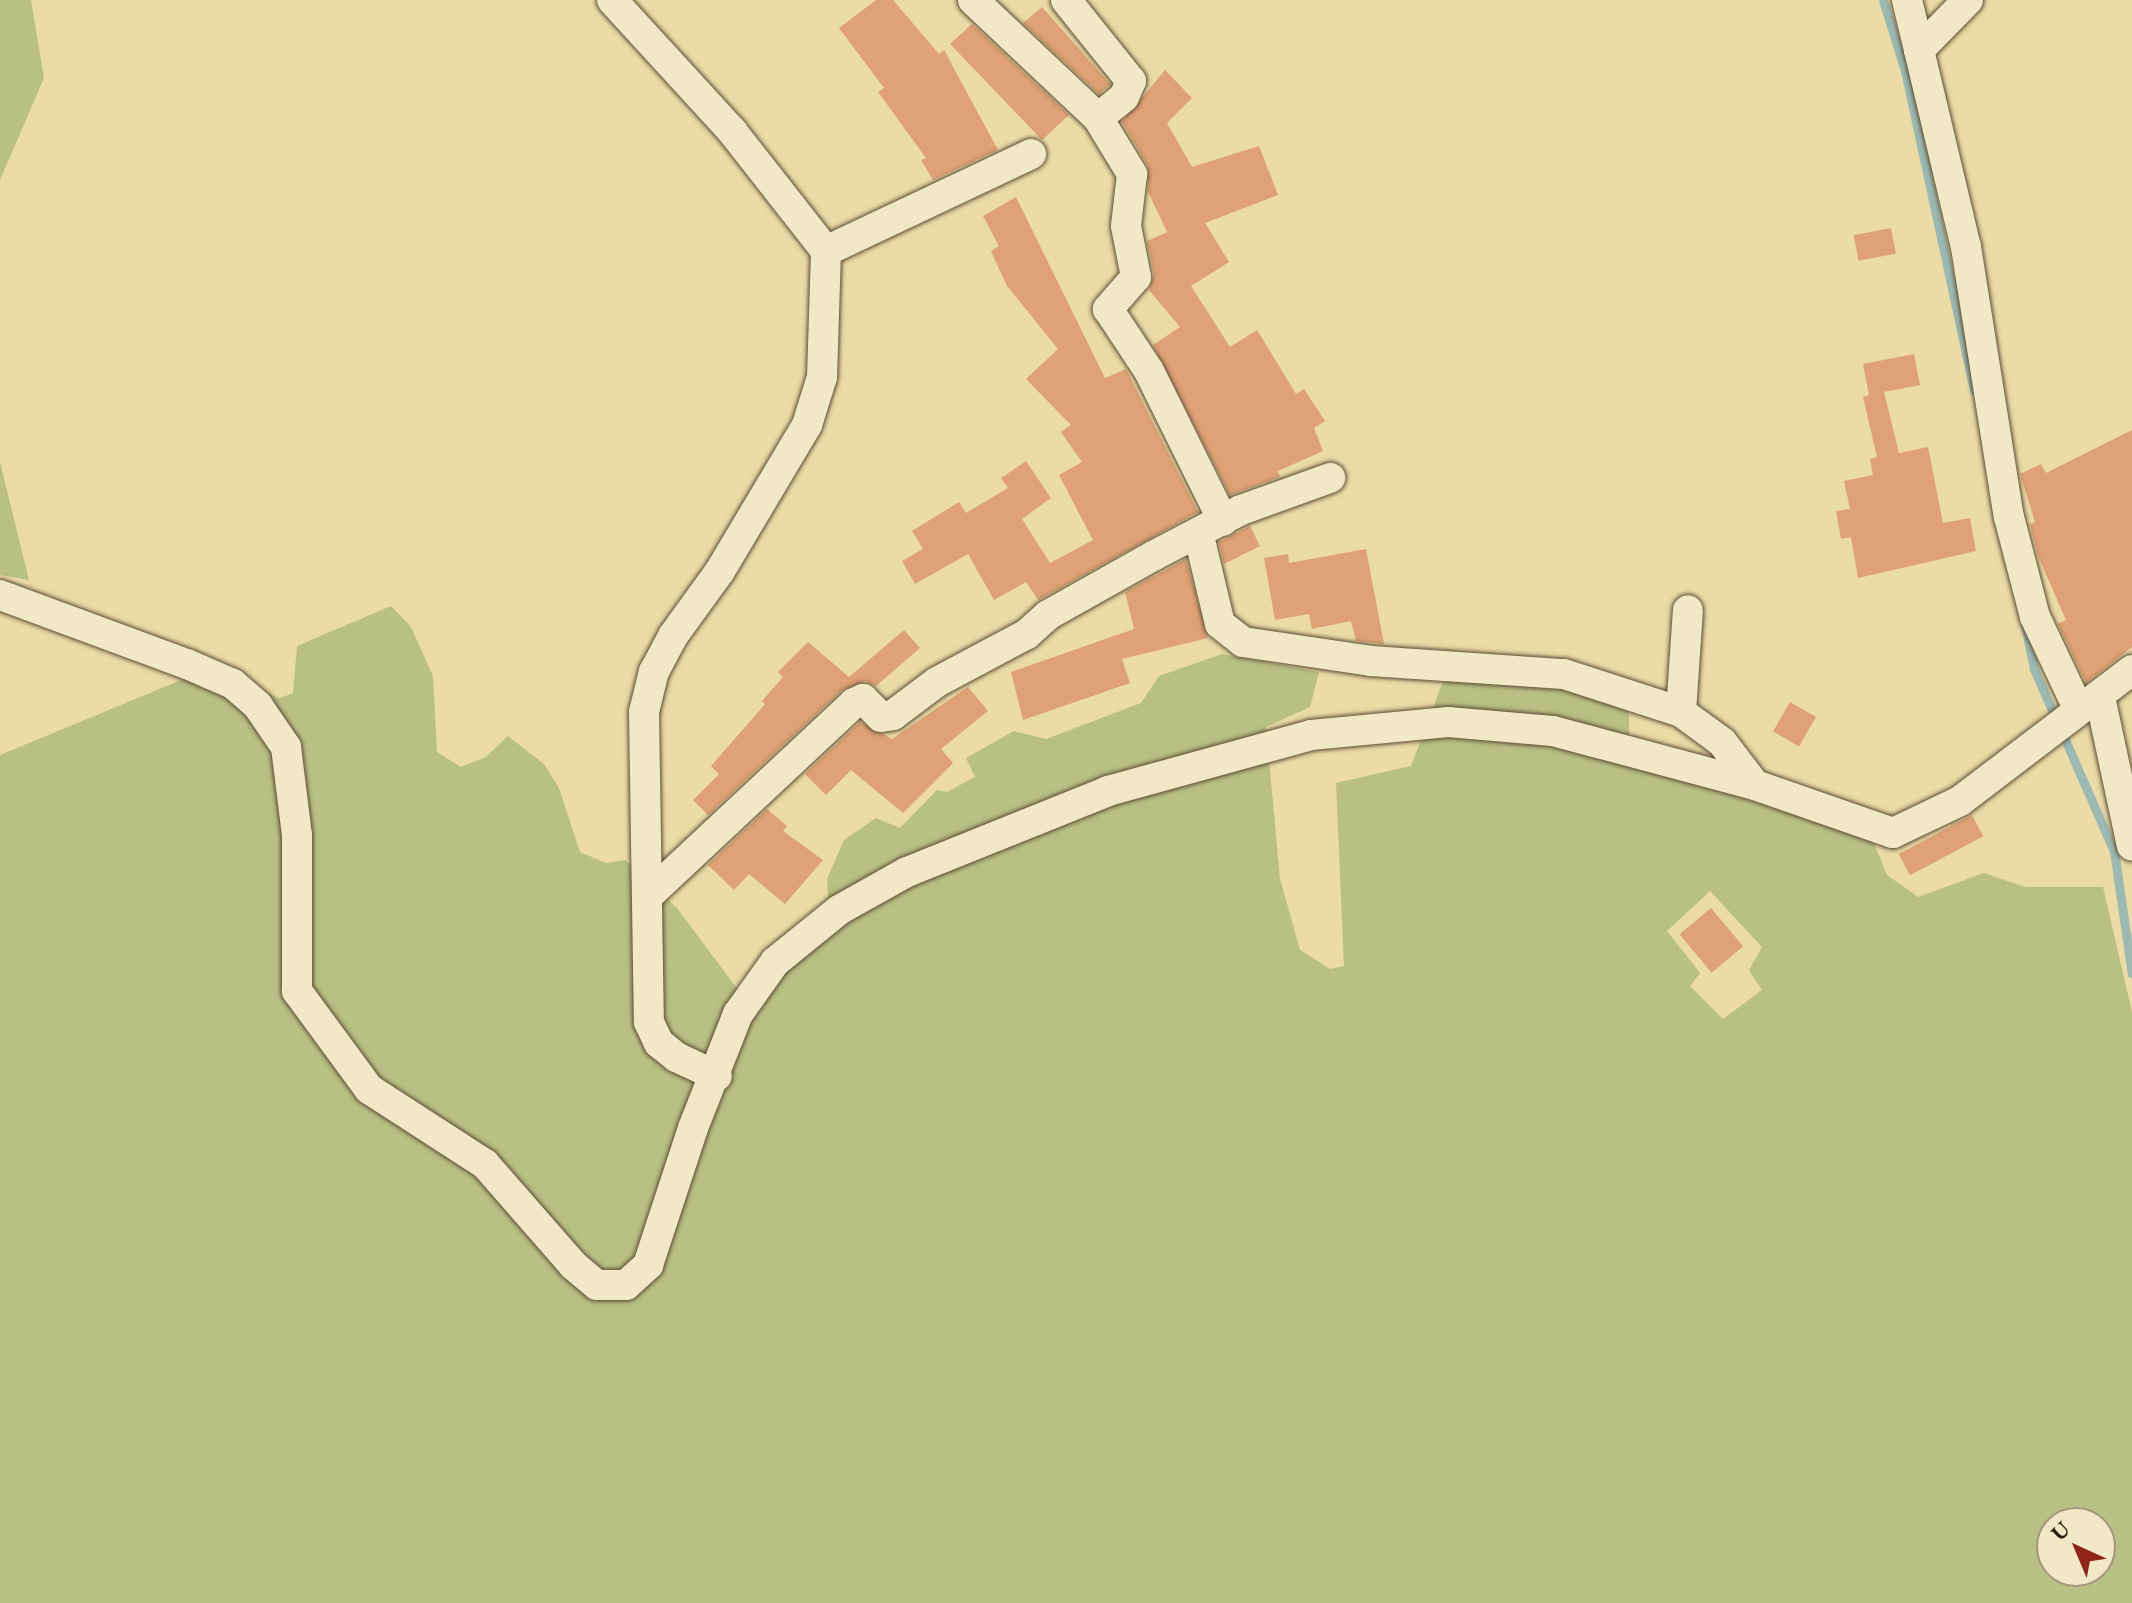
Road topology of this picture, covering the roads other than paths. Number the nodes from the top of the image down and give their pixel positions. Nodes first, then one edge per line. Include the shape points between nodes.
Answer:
1 (612, 0) edge
2 (973, 0) edge
3 (1066, 0) edge
4 (1907, 0) edge
5 (1968, 0) edge
6 (1919, 50) junction
7 (1098, 118) junction
8 (1031, 154) dead end
9 (826, 251) junction
10 (1330, 478) dead end
11 (1211, 528) junction
12 (0, 595) edge
13 (1688, 610) dead end
14 (2132, 670) edge
15 (2085, 705) junction
16 (1681, 712) junction
17 (1755, 785) junction
18 (2132, 846) edge
19 (650, 894) junction
20 (717, 1076) junction

1 - 9 street via 732,131
2 - 7 street
3 - 7 street via 1131,81 1124,97
4 - 6 street
5 - 6 street
6 - 15 street via 1966,247 2009,517 2035,617
7 - 11 street via 1132,174 1126,226 1136,277 1108,309 1149,371
8 - 9 street
9 - 19 street via 822,377 807,425 654,671 644,712
10 - 11 street
11 - 16 street via 1220,624 1243,642 1371,661 1564,674
11 - 19 street via 1048,615 1027,634 937,682 893,715 881,717 863,699 854,703
12 - 20 street via 187,664 233,684 258,706 286,747 297,835 297,991 369,1089 485,1164 573,1265 597,1285 626,1285 648,1265 693,1128
13 - 16 street
14 - 15 street
15 - 17 street via 1960,801 1893,833
15 - 18 street
16 - 17 street via 1722,742
17 - 20 street via 1553,731 1448,722 1311,735 1122,787 907,872 839,910 775,962 738,1014
19 - 20 street via 649,1022 659,1043 676,1057

